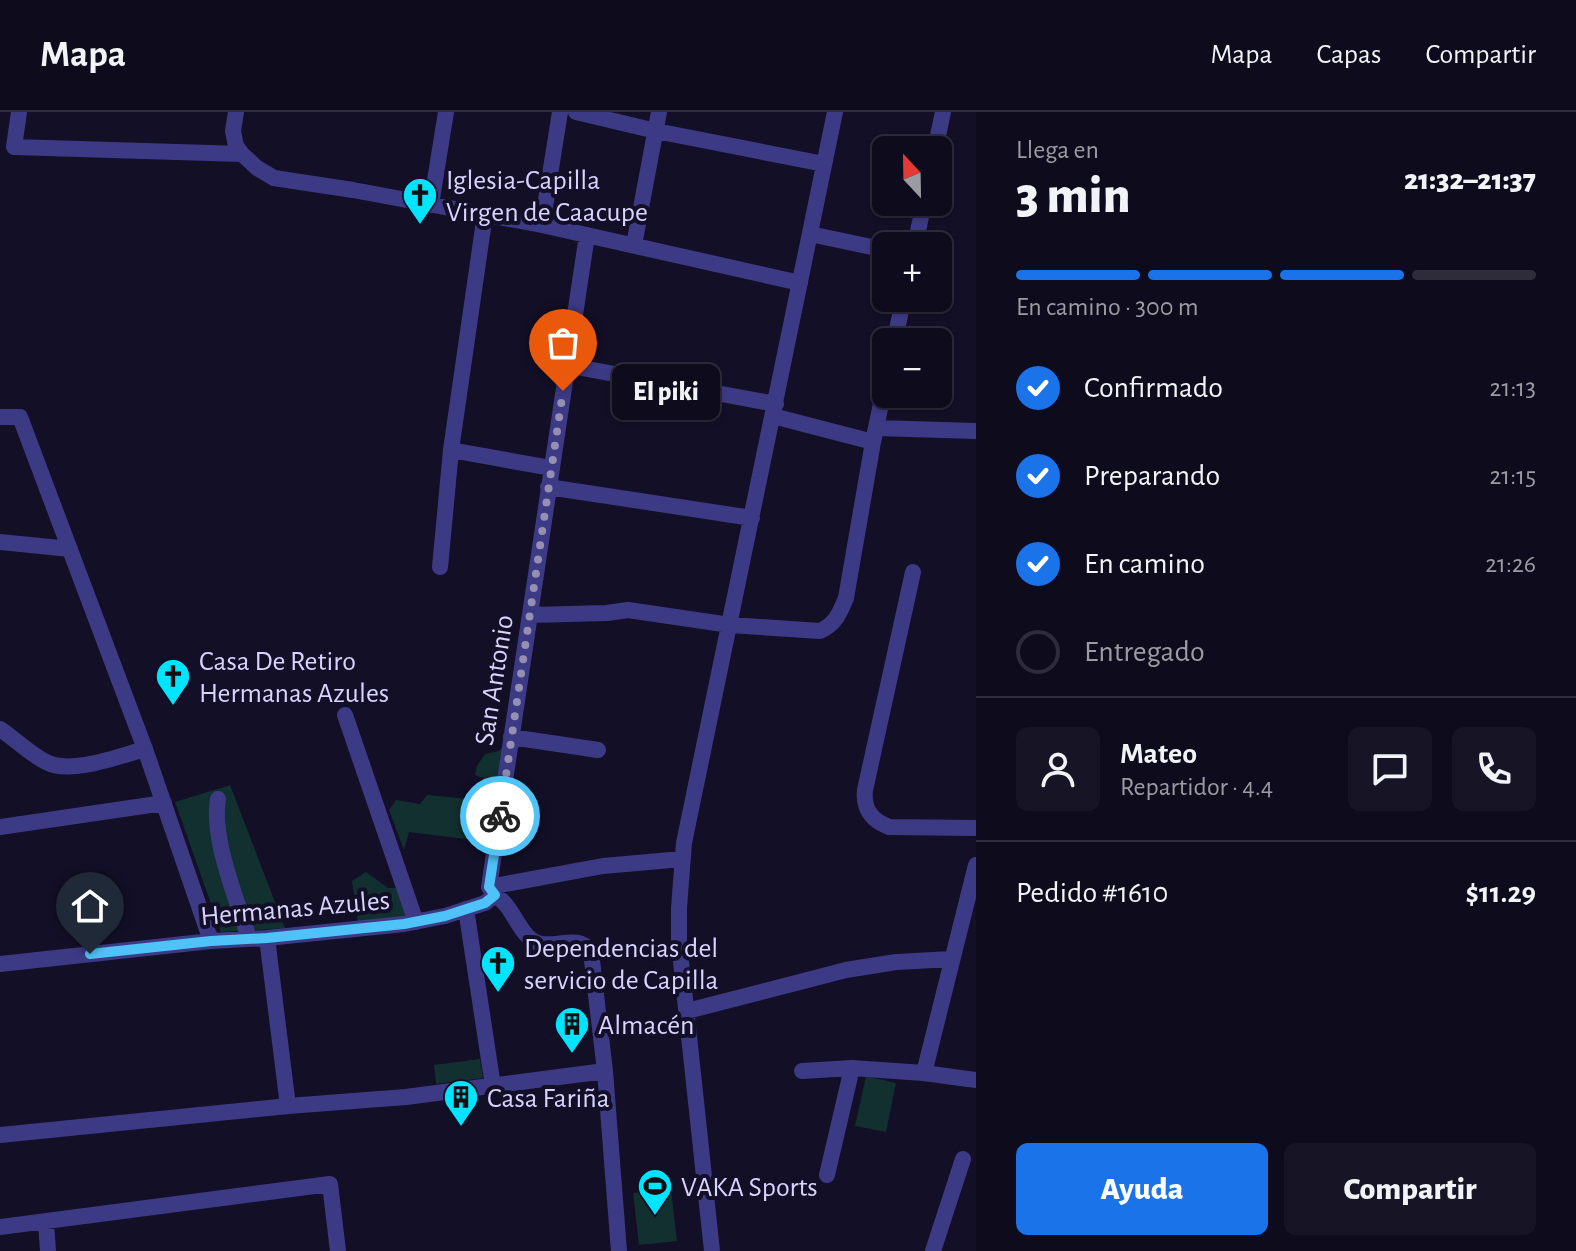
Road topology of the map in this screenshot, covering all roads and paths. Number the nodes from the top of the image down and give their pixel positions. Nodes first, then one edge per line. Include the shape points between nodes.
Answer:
1 (19, 112) edge
2 (236, 112) edge
3 (446, 112) edge
4 (560, 112) edge
5 (576, 112) edge
6 (659, 112) edge
7 (835, 112) edge
8 (943, 112) edge
9 (656, 131) junction
10 (938, 136) edge
11 (242, 154) junction
12 (824, 164) junction
13 (431, 205) junction
14 (485, 214) junction
15 (542, 225) junction
16 (810, 234) junction
17 (587, 235) junction
18 (634, 245) junction
19 (872, 247) edge
20 (800, 283) junction
21 (566, 365) junction
22 (880, 408) edge
23 (774, 410) junction
24 (0, 417) edge
25 (976, 431) edge
26 (874, 435) junction
27 (451, 450) junction
28 (551, 468) junction
29 (548, 487) junction
30 (752, 518) junction
31 (0, 542) edge
32 (70, 549) junction
33 (440, 567) dead end
34 (913, 572) dead end
35 (530, 615) junction
36 (730, 625) junction
37 (345, 715) dead end
38 (0, 729) edge
39 (511, 737) junction
40 (145, 749) junction
41 (598, 750) dead end
42 (218, 799) dead end
43 (164, 803) junction
44 (0, 827) edge
45 (976, 828) edge
46 (682, 859) junction
47 (976, 865) edge
48 (492, 891) junction
49 (466, 909) junction
50 (416, 922) junction
51 (267, 938) junction
52 (249, 939) junction
53 (211, 941) junction
54 (952, 959) junction
55 (0, 964) edge
56 (687, 1011) junction
57 (852, 1068) junction
58 (605, 1071) junction
59 (802, 1071) dead end
60 (924, 1073) junction
61 (976, 1080) edge
62 (493, 1086) junction
63 (288, 1106) junction
64 (0, 1135) edge
65 (963, 1159) dead end
66 (827, 1175) dead end
67 (46, 1222) junction
68 (0, 1227) edge
69 (48, 1251) edge
70 (338, 1251) edge
71 (619, 1251) edge
72 (712, 1251) edge
73 (933, 1251) edge

1 - 11 street via 14,147
2 - 11 street via 233,139
3 - 13 street
4 - 15 street
5 - 9 street
6 - 9 street
7 - 12 street
8 - 10 street
9 - 12 street
9 - 18 street
11 - 13 street via 274,178
12 - 16 street
13 - 14 street
14 - 15 street
14 - 27 street
15 - 17 street
16 - 19 street
16 - 20 street
17 - 18 street
17 - 21 street, San Antonio
18 - 20 street
20 - 23 street
21 - 23 street
21 - 28 street, San Antonio
22 - 26 street
23 - 26 street
23 - 30 street
24 - 32 street via 20,417
25 - 26 street
26 - 36 street via 846,598 834,621 820,631
27 - 28 street
27 - 33 street
28 - 29 street, San Antonio
29 - 30 street
29 - 35 street, San Antonio
30 - 36 street
31 - 32 street
32 - 40 street
34 - 45 street via 864,801 872,818 889,827
35 - 36 street via 628,610
35 - 39 street, San Antonio
36 - 46 street
37 - 50 street
38 - 40 street via 61,767
39 - 41 street
39 - 48 street, San Antonio
40 - 43 street
42 - 52 street via 217,833
43 - 44 street
43 - 53 street
46 - 48 street, Hermanas Azules via 603,866
46 - 56 street via 679,943
47 - 54 street
48 - 49 street, Hermanas Azules via 485,903
48 - 58 street via 535,942 581,943 591,952
49 - 50 street, Hermanas Azules
49 - 62 street
50 - 51 street, Hermanas Azules
51 - 52 street, Hermanas Azules
51 - 63 street
52 - 53 street, Hermanas Azules
53 - 55 street, Hermanas Azules
54 - 56 street via 846,970
54 - 60 street
56 - 72 street
57 - 59 street
57 - 60 street
57 - 66 street
58 - 62 street
58 - 71 street
60 - 61 street
62 - 63 street
63 - 64 street
65 - 73 street
67 - 68 street
67 - 69 street
67 - 70 street via 330,1184

